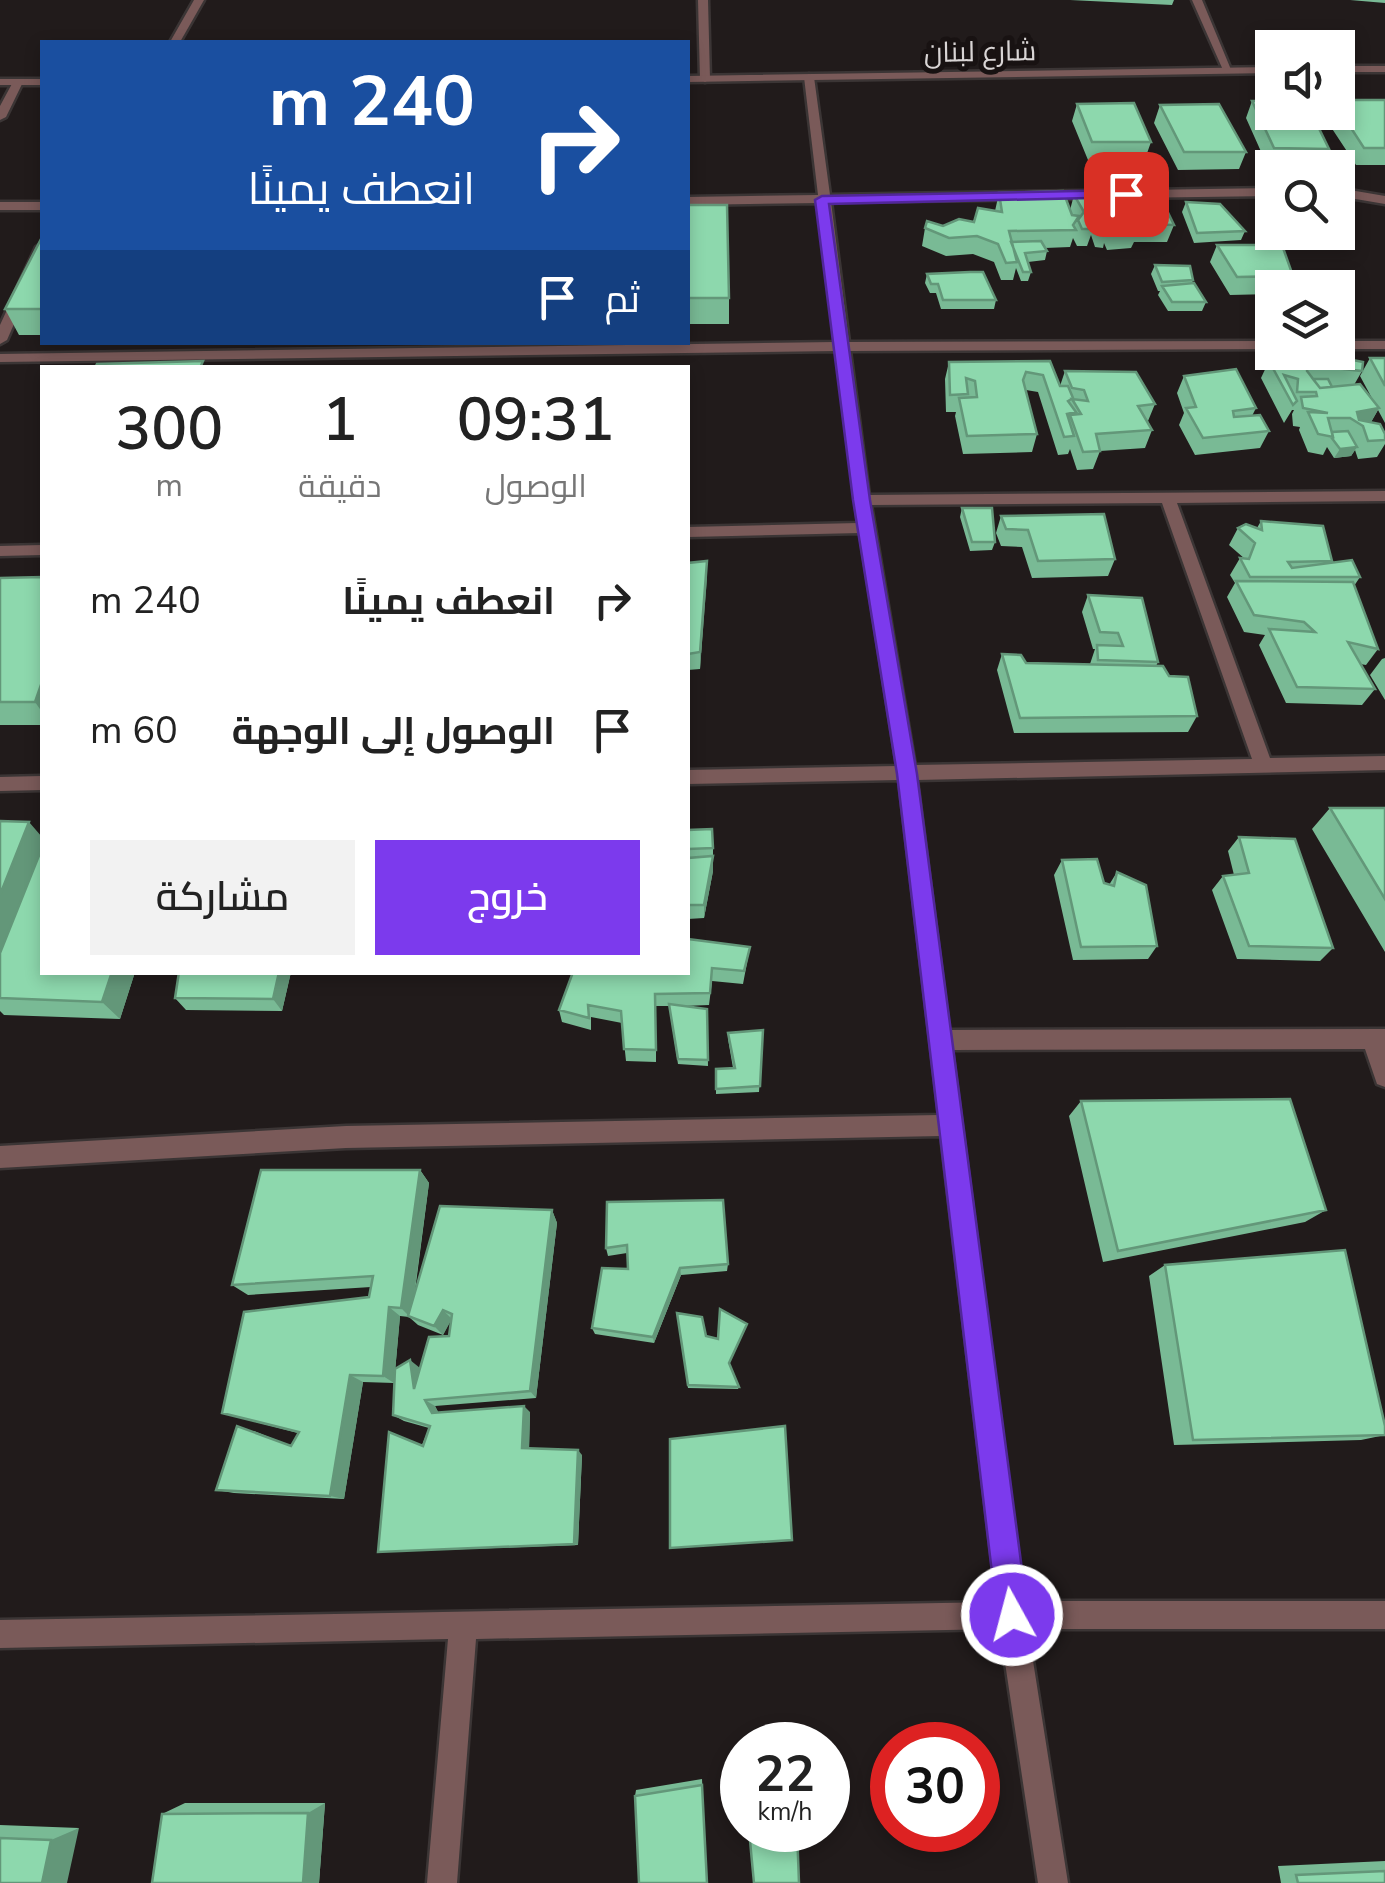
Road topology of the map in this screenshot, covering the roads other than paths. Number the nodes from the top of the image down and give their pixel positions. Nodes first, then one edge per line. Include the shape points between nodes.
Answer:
1 (199, 0) edge
2 (703, 0) edge
3 (1198, 0) edge
4 (176, 40) edge
5 (1355, 69) edge
6 (1385, 69) edge
7 (1228, 70) junction
8 (1255, 70) edge
9 (808, 77) junction
10 (690, 79) edge
11 (704, 79) junction
12 (0, 82) edge
13 (18, 82) junction
14 (40, 82) edge
15 (0, 116) edge
16 (1255, 192) edge
17 (1355, 195) edge
18 (822, 200) junction
19 (1385, 200) edge
20 (690, 201) edge
21 (0, 206) edge
22 (40, 206) edge
23 (40, 251) edge
24 (0, 340) edge
25 (1255, 345) edge
26 (1355, 345) edge
27 (1385, 345) edge
28 (843, 347) junction
29 (567, 349) junction
30 (0, 358) edge
31 (566, 365) edge
32 (1385, 496) edge
33 (862, 500) junction
34 (1169, 501) junction
35 (866, 528) junction
36 (690, 532) edge
37 (40, 550) edge
38 (5, 551) edge
39 (0, 573) edge
40 (1264, 763) junction
41 (1385, 763) edge
42 (907, 774) junction
43 (690, 777) edge
44 (0, 784) edge
45 (40, 784) edge
46 (1378, 1039) edge
47 (940, 1040) junction
48 (1385, 1077) edge
49 (950, 1126) junction
50 (0, 1156) edge
51 (1012, 1615) junction
52 (1385, 1615) edge
53 (463, 1626) junction
54 (0, 1634) edge
55 (442, 1883) edge
56 (1053, 1883) edge

1 - 4 street
2 - 11 street
3 - 7 street
5 - 6 street
7 - 8 street, شارع لبنان
7 - 9 street, شارع لبنان
9 - 11 street, شارع لبنان
9 - 18 street
10 - 11 street, شارع لبنان
12 - 13 street
13 - 14 street
13 - 15 street
16 - 18 street
17 - 19 street
18 - 20 street
18 - 28 street
21 - 22 street
23 - 24 street
25 - 28 street
26 - 27 street
28 - 29 street
28 - 33 street
29 - 30 street
29 - 31 street
32 - 34 street
33 - 34 street
33 - 35 street
34 - 40 street
35 - 36 street
35 - 42 street
37 - 38 street
38 - 39 street
40 - 41 street
40 - 42 street
42 - 43 street
42 - 47 street
44 - 45 street
46 - 47 street
46 - 48 street
47 - 49 street
49 - 50 street via 346,1137
49 - 51 street
51 - 52 street
51 - 53 street
51 - 56 street
53 - 54 street
53 - 55 street

